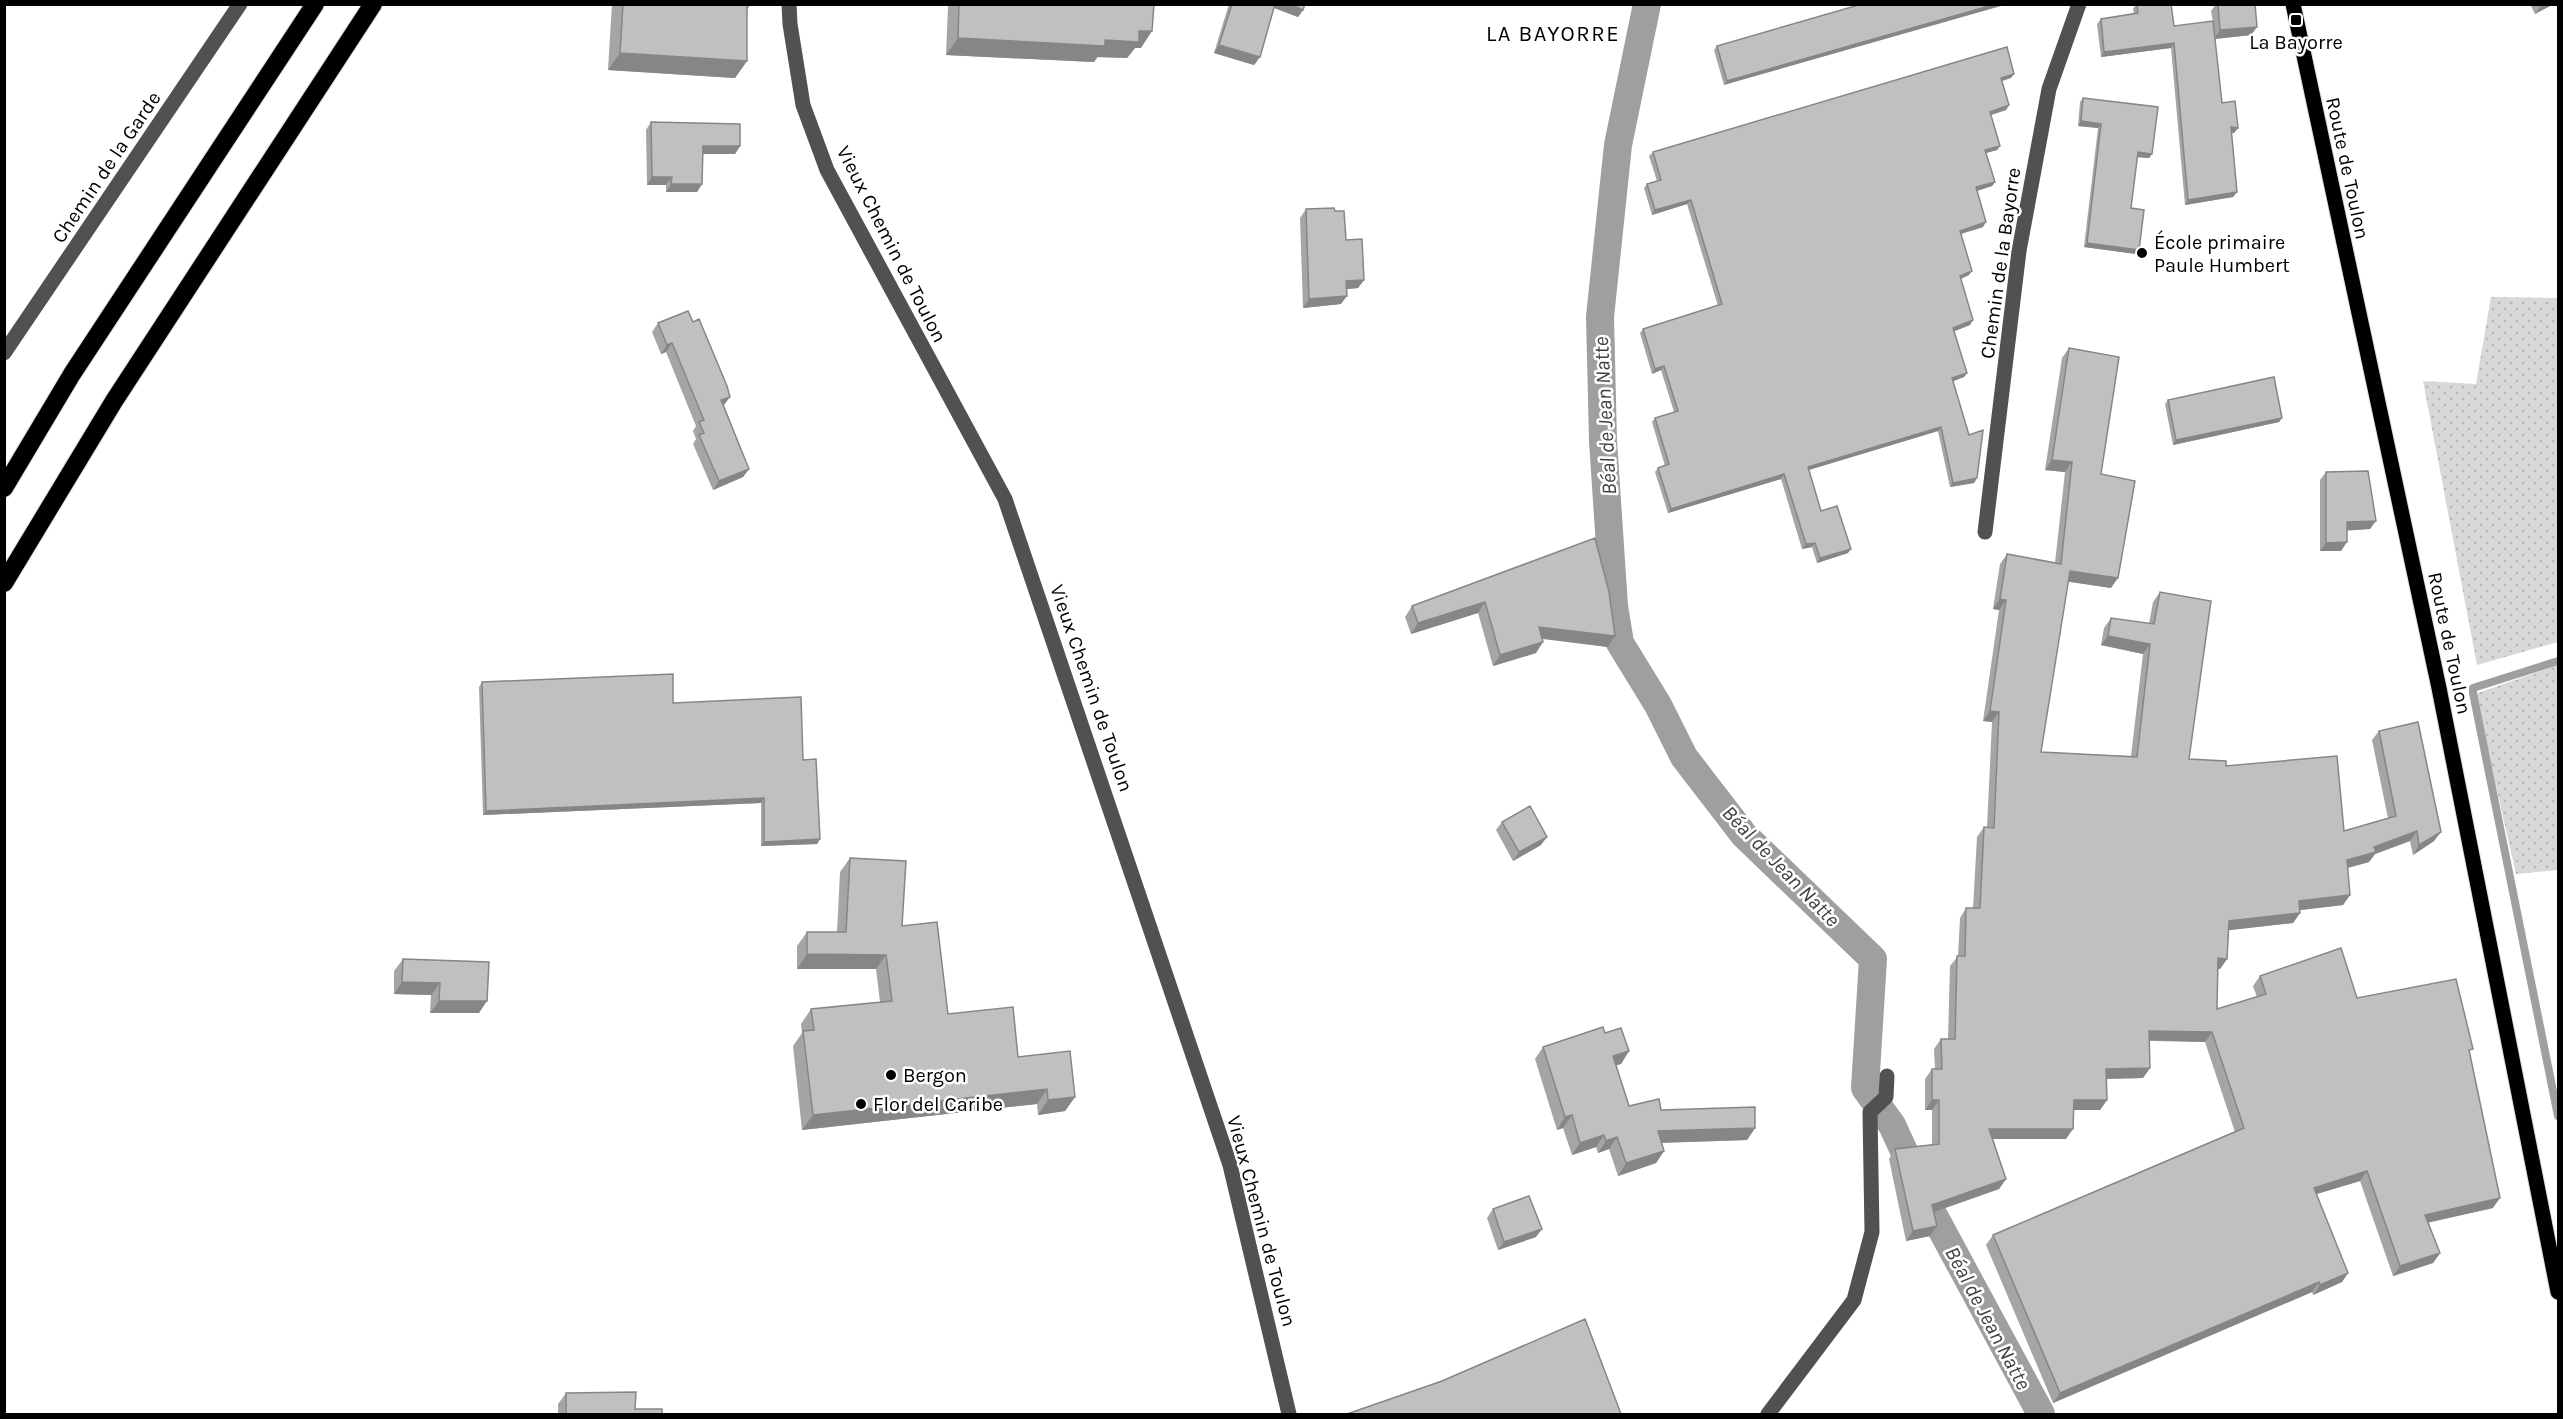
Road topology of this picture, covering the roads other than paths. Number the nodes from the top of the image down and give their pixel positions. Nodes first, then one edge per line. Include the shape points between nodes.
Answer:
1 (240, 4) edge
2 (315, 4) edge
3 (373, 4) edge
4 (789, 4) edge
5 (2079, 4) edge
6 (2293, 4) edge
7 (4, 353) edge
8 (4, 488) edge
9 (1984, 532) dead end
10 (4, 583) edge
11 (1887, 1076) dead end
12 (2559, 1292) edge
13 (1290, 1414) edge
14 (1768, 1414) edge

1 - 7 street, Chemin de la Garde
2 - 8 highway via 72,374
3 - 10 highway via 114,401
4 - 13 street, Vieux Chemin de Toulon via 803,105 827,170 1005,499 1230,1165
5 - 9 street, Chemin de la Bayorre via 2049,89 2019,251
6 - 12 main road, Route de Toulon via 2439,688
11 - 14 street via 1886,1097 1870,1112 1872,1232 1854,1300

